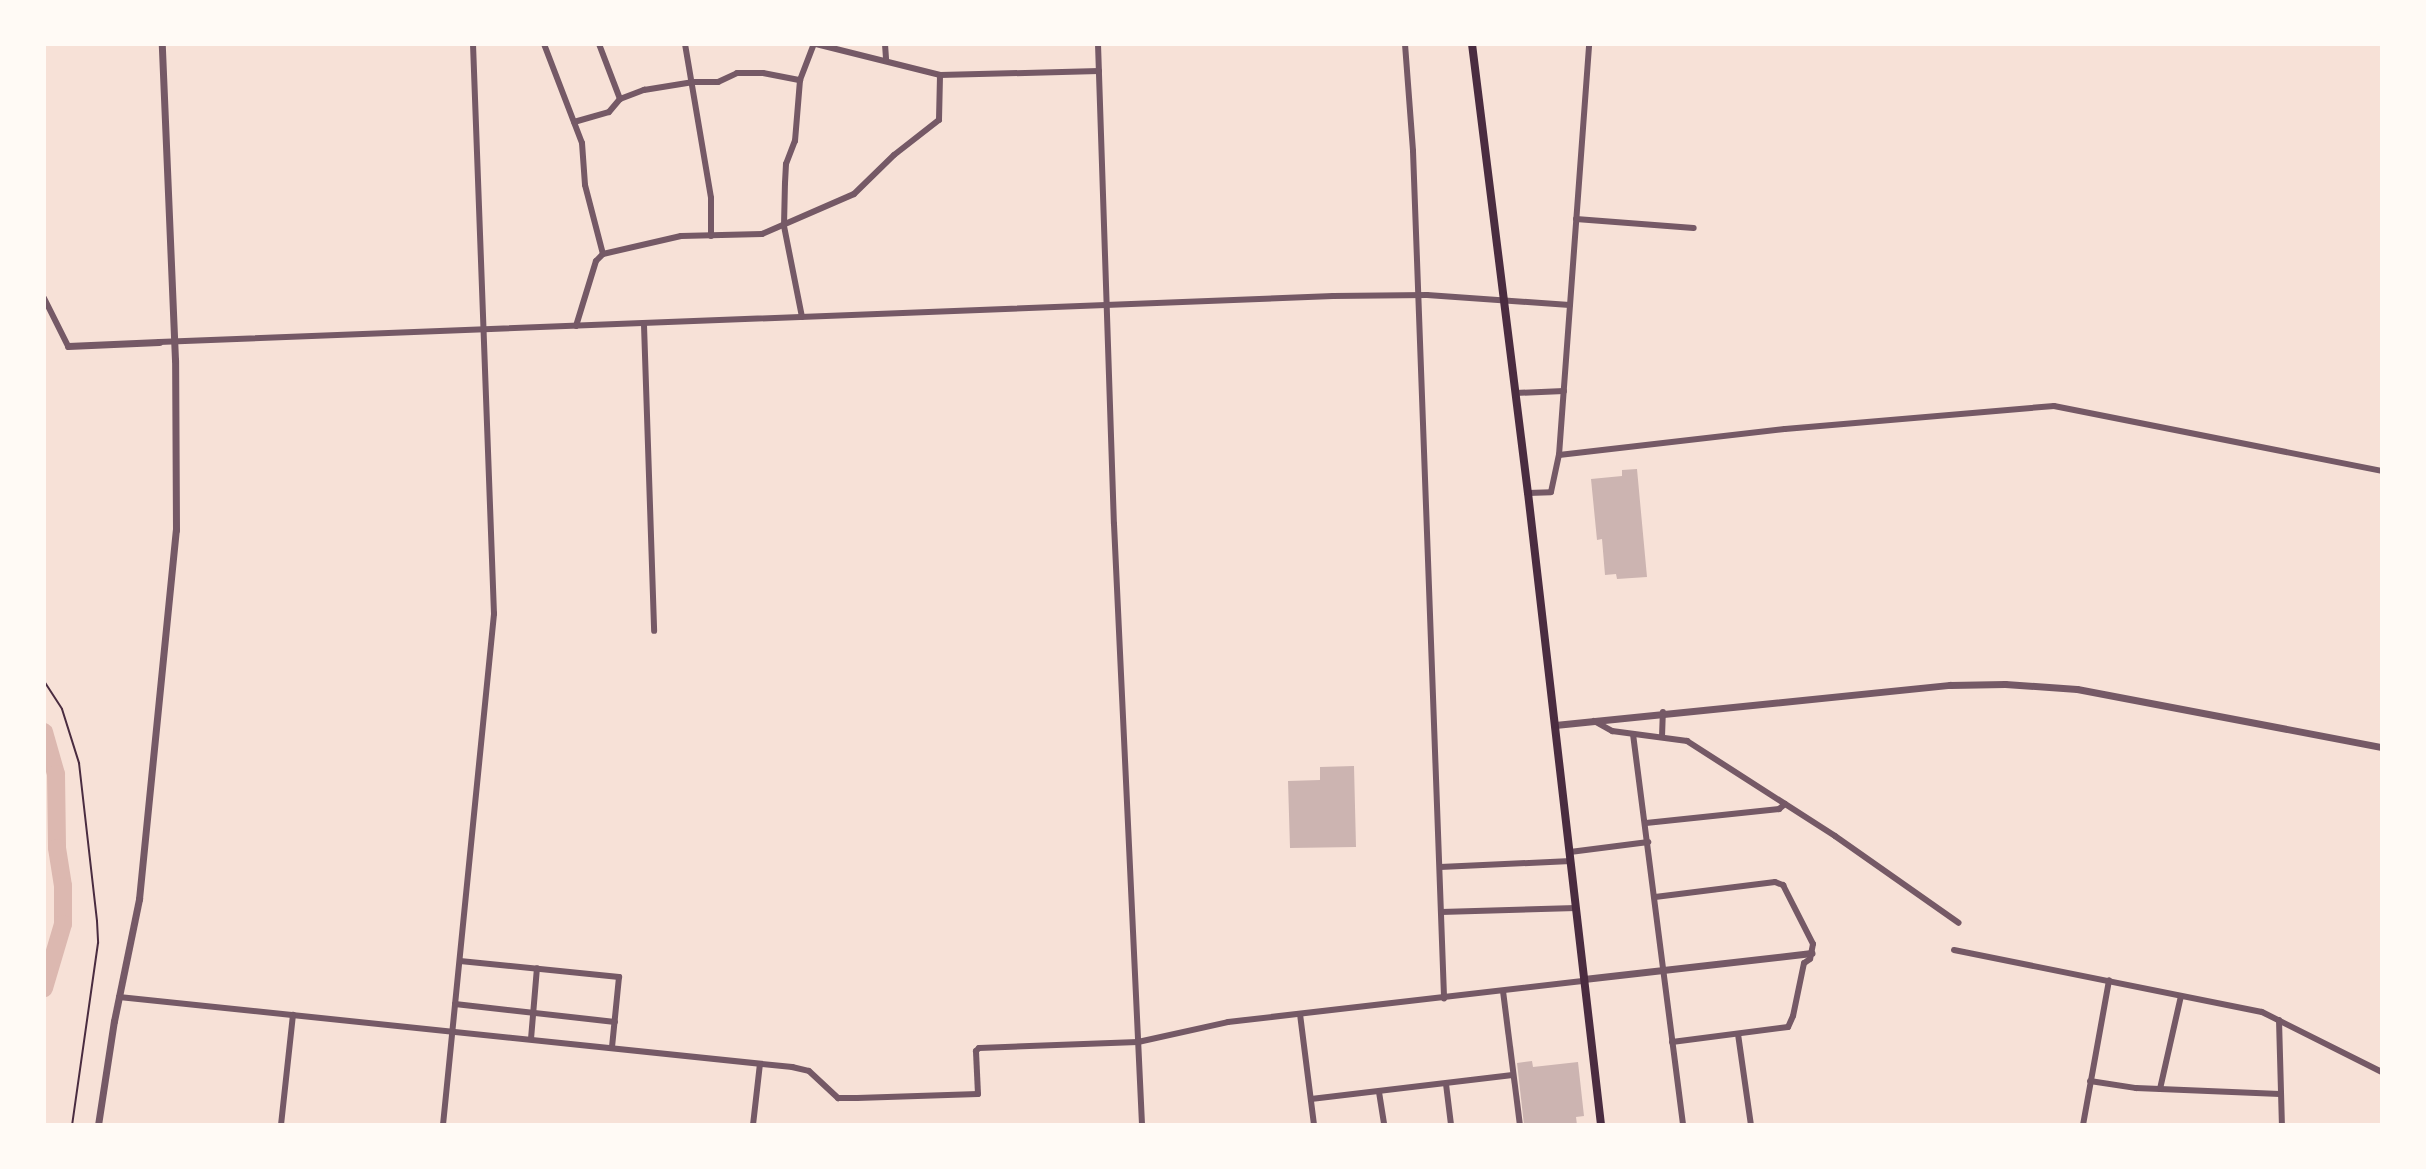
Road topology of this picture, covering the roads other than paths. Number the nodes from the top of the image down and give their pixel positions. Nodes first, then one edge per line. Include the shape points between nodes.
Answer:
1 (162, 44) edge
2 (473, 44) edge
3 (544, 44) edge
4 (599, 44) edge
5 (685, 44) edge
6 (815, 44) edge
7 (885, 44) edge
8 (1098, 44) edge
9 (1405, 44) edge
10 (1472, 44) edge
11 (1589, 44) edge
12 (886, 60) junction
13 (1099, 71) junction
14 (940, 75) junction
15 (800, 80) junction
16 (693, 82) junction
17 (620, 99) junction
18 (574, 122) junction
19 (1576, 219) junction
20 (784, 226) junction
21 (1694, 228) dead end
22 (711, 236) junction
23 (603, 254) junction
24 (1418, 295) junction
25 (44, 298) edge
26 (1502, 298) junction
27 (1570, 305) junction
28 (1108, 307) junction
29 (802, 317) junction
30 (644, 325) junction
31 (576, 326) junction
32 (485, 330) junction
33 (175, 341) junction
34 (159, 342) joint
35 (68, 346) joint
36 (1564, 391) junction
37 (1515, 393) junction
38 (1559, 455) junction
39 (2382, 471) edge
40 (1528, 493) junction
41 (654, 631) dead end
42 (1663, 712) junction
43 (1594, 721) junction
44 (1555, 725) junction
45 (1633, 734) junction
46 (1662, 737) junction
47 (2382, 747) edge
48 (1785, 804) junction
49 (1646, 823) junction
50 (1648, 842) junction
51 (1570, 857) junction
52 (1440, 867) junction
53 (1655, 897) junction
54 (1576, 908) junction
55 (1441, 912) junction
56 (1959, 923) dead end
57 (1954, 950) dead end
58 (1812, 953) junction
59 (460, 961) junction
60 (537, 968) junction
61 (1663, 969) junction
62 (1584, 980) junction
63 (2109, 980) junction
64 (1503, 991) junction
65 (2181, 996) junction
66 (119, 997) junction
67 (1444, 998) junction
68 (455, 1004) junction
69 (532, 1013) junction
70 (1300, 1014) junction
71 (293, 1015) junction
72 (2279, 1020) junction
73 (615, 1022) junction
74 (453, 1032) junction
75 (1738, 1034) junction
76 (531, 1039) junction
77 (1138, 1042) junction
78 (1672, 1042) junction
79 (612, 1047) junction
80 (760, 1064) junction
81 (2382, 1072) edge
82 (1513, 1075) junction
83 (2090, 1081) junction
84 (1446, 1084) junction
85 (2160, 1089) junction
86 (1379, 1092) junction
87 (2280, 1094) junction
88 (1311, 1099) junction
89 (98, 1125) edge
90 (281, 1125) edge
91 (443, 1125) edge
92 (753, 1125) edge
93 (1142, 1125) edge
94 (1314, 1125) edge
95 (1384, 1125) edge
96 (1451, 1125) edge
97 (1520, 1125) edge
98 (1601, 1125) edge
99 (1683, 1125) edge
100 (1751, 1125) edge
101 (2083, 1125) edge
102 (2282, 1125) edge

1 - 33 street
2 - 32 street
3 - 18 street
4 - 17 street
5 - 16 street
6 - 12 street
6 - 15 street
7 - 12 street
8 - 13 street
9 - 24 street
10 - 26 main road
11 - 19 street
12 - 14 street
13 - 14 street
13 - 28 street
14 - 20 street via 939,120 854,194
15 - 16 street via 737,73 718,82
15 - 20 street via 795,141 786,164
16 - 17 street
16 - 22 street via 711,198
17 - 18 street via 609,112
18 - 23 street
19 - 21 street
19 - 27 street
20 - 22 street via 751,236
20 - 29 street
22 - 23 street via 681,236
23 - 31 street via 596,261
24 - 26 street
24 - 28 street
24 - 52 street
25 - 35 street
26 - 27 street
26 - 37 main road
27 - 36 street
28 - 29 street
28 - 77 street
29 - 30 street
30 - 31 street
30 - 41 street
31 - 32 street
32 - 33 street
32 - 59 street via 494,614
33 - 34 street
33 - 66 street via 178,462 173,581 139,899
34 - 35 street
36 - 37 street
36 - 38 street
37 - 40 main road
38 - 39 street via 2054,406
38 - 40 street via 1551,492
40 - 44 main road
42 - 43 street
42 - 46 street
42 - 47 street via 2005,684 2077,689
43 - 44 street
43 - 45 street
44 - 51 main road
45 - 46 street
45 - 49 street
46 - 48 street via 1687,741
48 - 49 street via 1779,809
48 - 56 street
49 - 50 street
50 - 51 street
50 - 53 street
51 - 52 street
51 - 54 main road
52 - 55 street
53 - 58 street via 1775,882 1791,899 1813,944
53 - 61 street
54 - 55 street
54 - 62 main road
55 - 67 street
57 - 63 street
58 - 61 street
58 - 75 street via 1804,963 1791,1023
59 - 60 street
59 - 68 street
60 - 69 street
60 - 73 street via 619,977
61 - 62 street
61 - 78 street
62 - 64 street
62 - 98 main road
63 - 65 street
63 - 83 street
64 - 67 street
64 - 82 street
65 - 72 street
65 - 85 street
66 - 71 street
66 - 89 street
67 - 70 street
68 - 69 street
68 - 74 street
69 - 73 street
69 - 76 street
70 - 77 street via 1228,1022
70 - 88 street
71 - 74 street
71 - 90 street
72 - 81 street
72 - 87 street
73 - 79 street
74 - 76 street
74 - 91 street
75 - 78 street
75 - 100 street
76 - 79 street
77 - 80 street via 979,1048 978,1094 838,1098 809,1071
77 - 93 street
78 - 99 street
79 - 80 street
80 - 92 street
82 - 84 street
82 - 97 street
83 - 85 street
83 - 101 street
84 - 86 street
84 - 96 street
85 - 87 street
86 - 88 street
86 - 95 street
87 - 102 street
88 - 94 street

